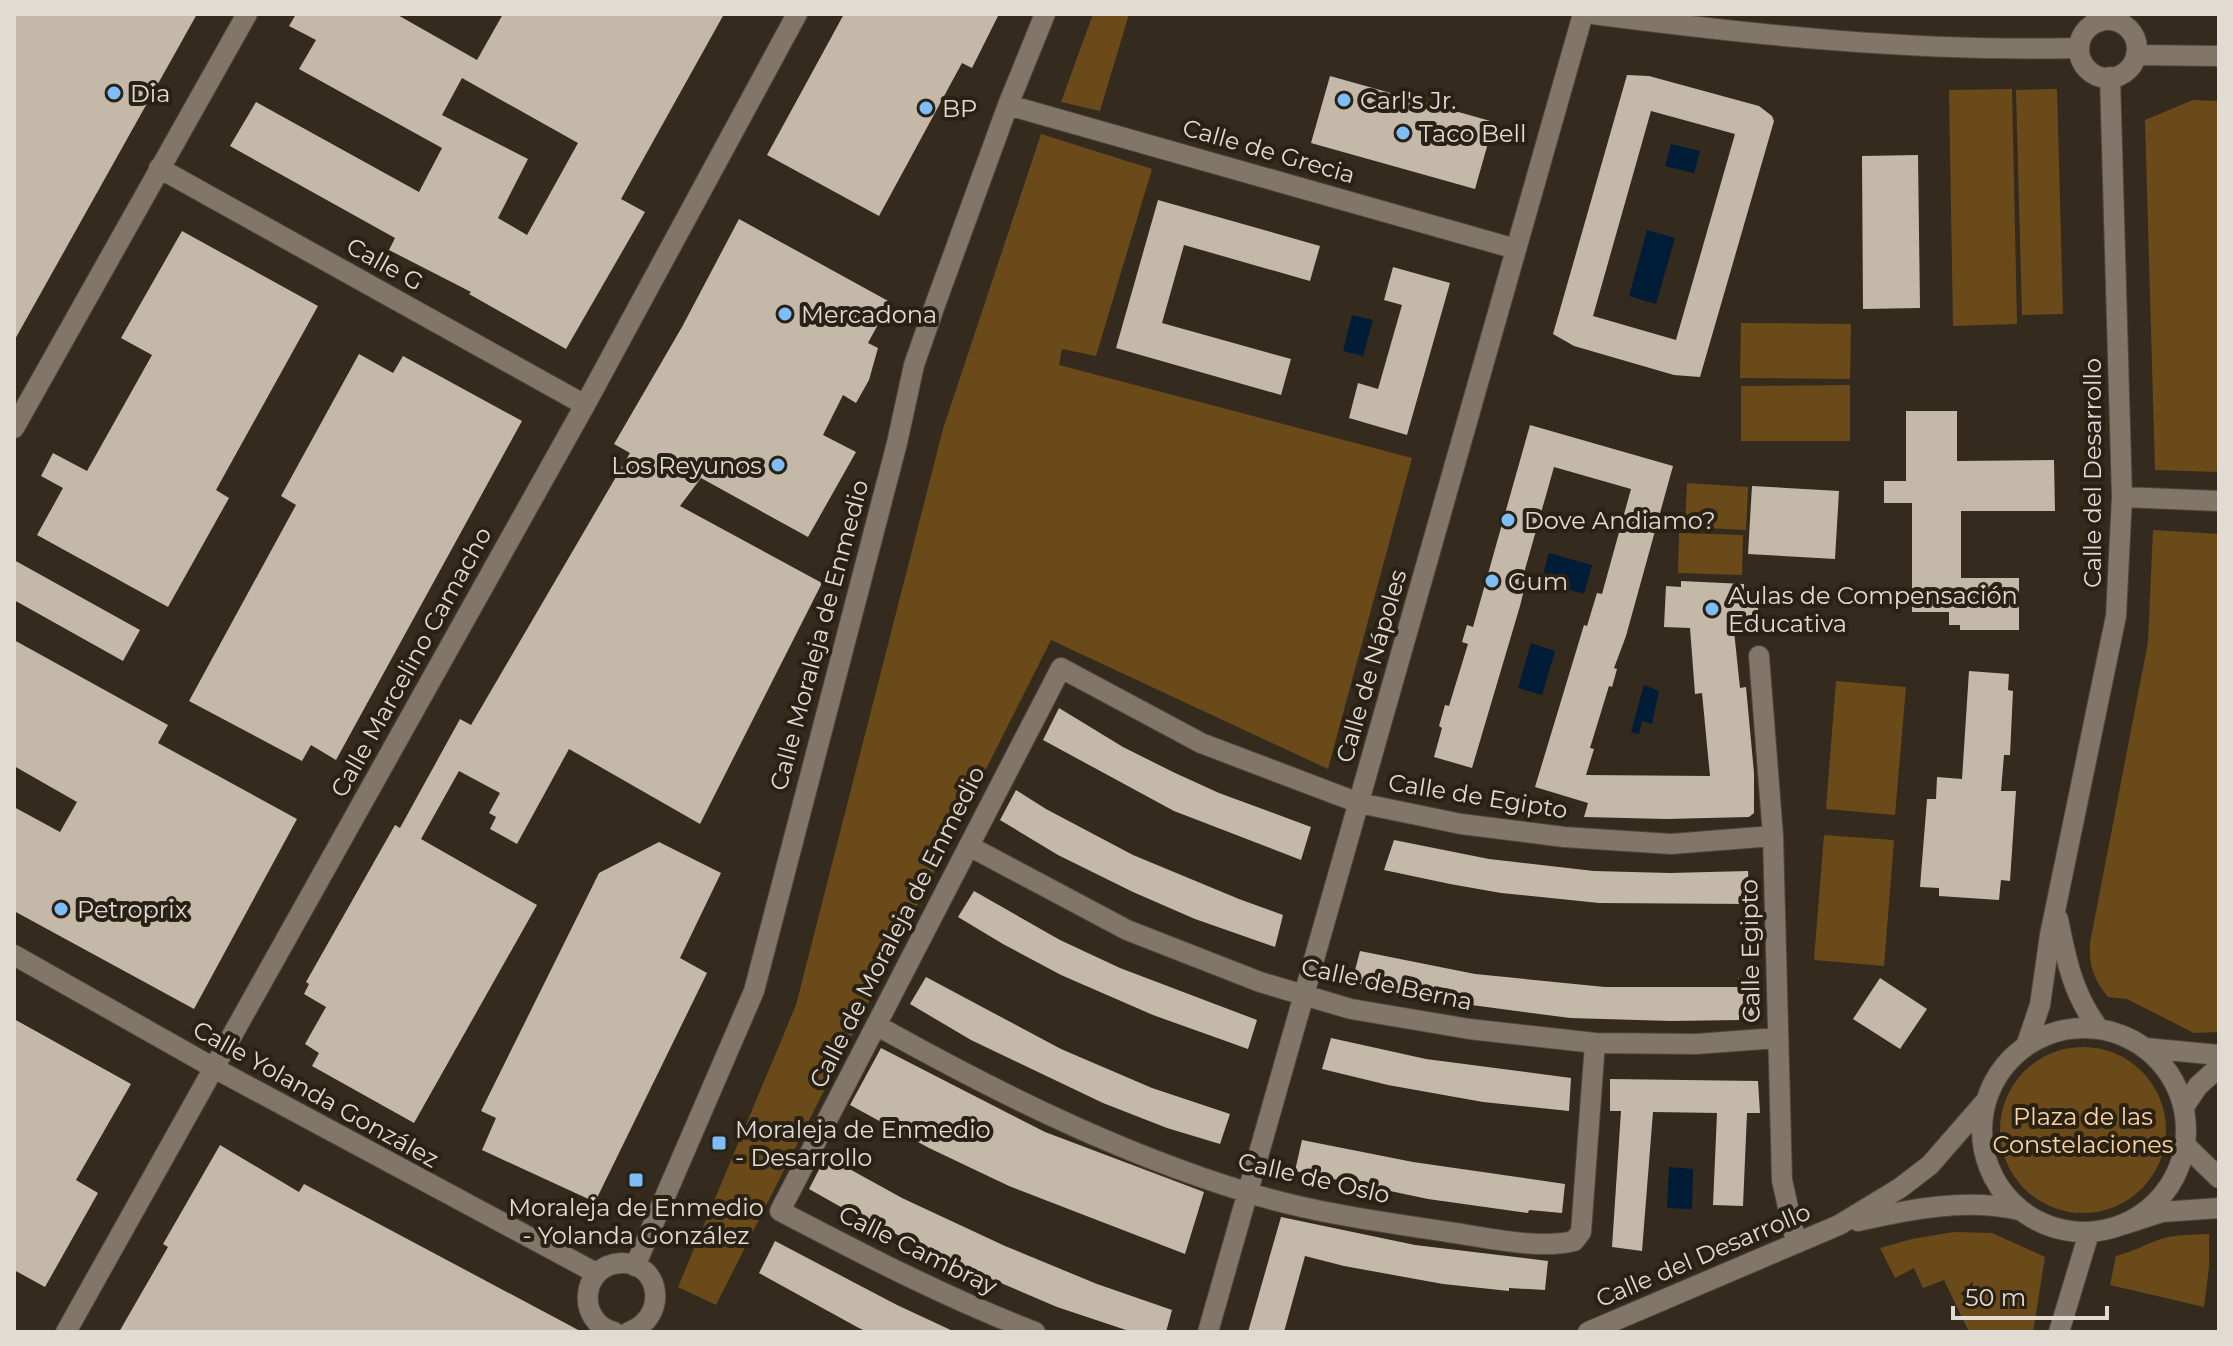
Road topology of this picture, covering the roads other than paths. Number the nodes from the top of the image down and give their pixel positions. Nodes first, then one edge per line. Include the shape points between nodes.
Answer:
1 (247, 14) edge
2 (797, 14) edge
3 (1045, 14) edge
4 (1583, 14) edge
5 (1593, 14) edge
6 (2098, 18) edge
7 (2079, 48) junction
8 (2136, 55) junction
9 (2219, 56) edge
10 (2110, 77) junction
11 (1008, 105) junction
12 (159, 168) junction
13 (1516, 249) junction
14 (585, 405) junction
15 (14, 428) edge
16 (2122, 497) junction
17 (2219, 501) edge
18 (1759, 656) dead end
19 (1061, 668) joint
20 (1359, 803) junction
21 (1773, 836) junction
22 (969, 846) junction
23 (2057, 912) junction
24 (14, 955) edge
25 (1305, 997) junction
26 (876, 1025) junction
27 (2099, 1029) junction
28 (1777, 1038) junction
29 (1595, 1043) junction
30 (2026, 1046) junction
31 (2145, 1048) junction
32 (2219, 1055) edge
33 (2219, 1067) edge
34 (214, 1068) junction
35 (1984, 1103) junction
36 (2184, 1107) junction
37 (2185, 1145) junction
38 (2219, 1178) edge
39 (1248, 1193) junction
40 (2219, 1208) edge
41 (2019, 1210) junction
42 (780, 1211) joint
43 (2125, 1224) junction
44 (1839, 1225) junction
45 (2089, 1233) junction
46 (1796, 1243) junction
47 (635, 1266) junction
48 (596, 1273) junction
49 (628, 1330) edge
50 (66, 1332) edge
51 (1035, 1332) edge
52 (1208, 1332) edge
53 (1588, 1332) edge
54 (2059, 1332) edge

1 - 12 street
2 - 14 street, Calle Marcelino Camacho
3 - 11 street, Calle Moraleja de Enmedio
4 - 13 street, Calle de Nápoles
5 - 7 street via 1903,44
6 - 7 street via 2084,32
6 - 8 street via 2127,27 2136,39
7 - 10 street via 2092,73
8 - 9 street
8 - 10 street via 2127,71
10 - 16 street, Calle del Desarrollo
11 - 13 street, Calle de Grecia
11 - 47 street, Calle Moraleja de Enmedio via 914,365 754,991
12 - 14 street, Calle G
12 - 15 street
13 - 20 street, Calle de Nápoles
14 - 34 street, Calle Marcelino Camacho
16 - 17 street
16 - 23 street, Calle del Desarrollo via 2116,616
18 - 21 street, Calle Egipto
19 - 20 street, Calle de Egipto via 1201,743
19 - 22 street, Calle de Moraleja de Enmedio
20 - 21 street, Calle de Egipto via 1461,824 1564,837 1671,844
20 - 25 street, Calle de Nápoles
21 - 28 street, Calle Egipto
22 - 25 street, Calle de Berna via 1127,930
22 - 26 street, Calle de Moraleja de Enmedio
23 - 27 street, Calle del Desarrollo via 2069,975
23 - 30 street, Calle del Desarrollo via 2040,1005
24 - 34 street, Calle Yolanda González
25 - 29 street, Calle de Berna via 1469,1029
25 - 39 street, Calle de Nápoles
26 - 39 street, Calle de Oslo via 1052,1116
26 - 42 street, Calle de Moraleja de Enmedio
27 - 30 street via 2061,1031
27 - 31 street
28 - 29 street, Calle de Berna
28 - 46 street, Calle Egipto via 1782,1180
29 - 39 street, Calle de Oslo via 1583,1223 1574,1241 1549,1244 1443,1231
30 - 35 street via 2006,1064
31 - 32 street
31 - 36 street via 2169,1075
33 - 36 street
34 - 48 street, Calle Yolanda González
34 - 50 street, Calle Marcelino Camacho
35 - 41 street via 1981,1138 1987,1165
35 - 44 street, Calle del Desarrollo via 1930,1165
36 - 37 street
37 - 38 street
37 - 43 street via 2166,1192
39 - 52 street, Calle de Nápoles
40 - 43 street via 2162,1212
41 - 44 street, Calle del Desarrollo via 1961,1204
41 - 45 street via 2052,1228
42 - 51 street, Calle Cambray via 888,1267
43 - 45 street
44 - 46 street, Calle del Desarrollo
45 - 54 street
46 - 53 street, Calle del Desarrollo
47 - 48 street via 618,1263
47 - 49 street via 654,1285 656,1298 654,1311
48 - 49 street via 586,1299 589,1312 597,1323

